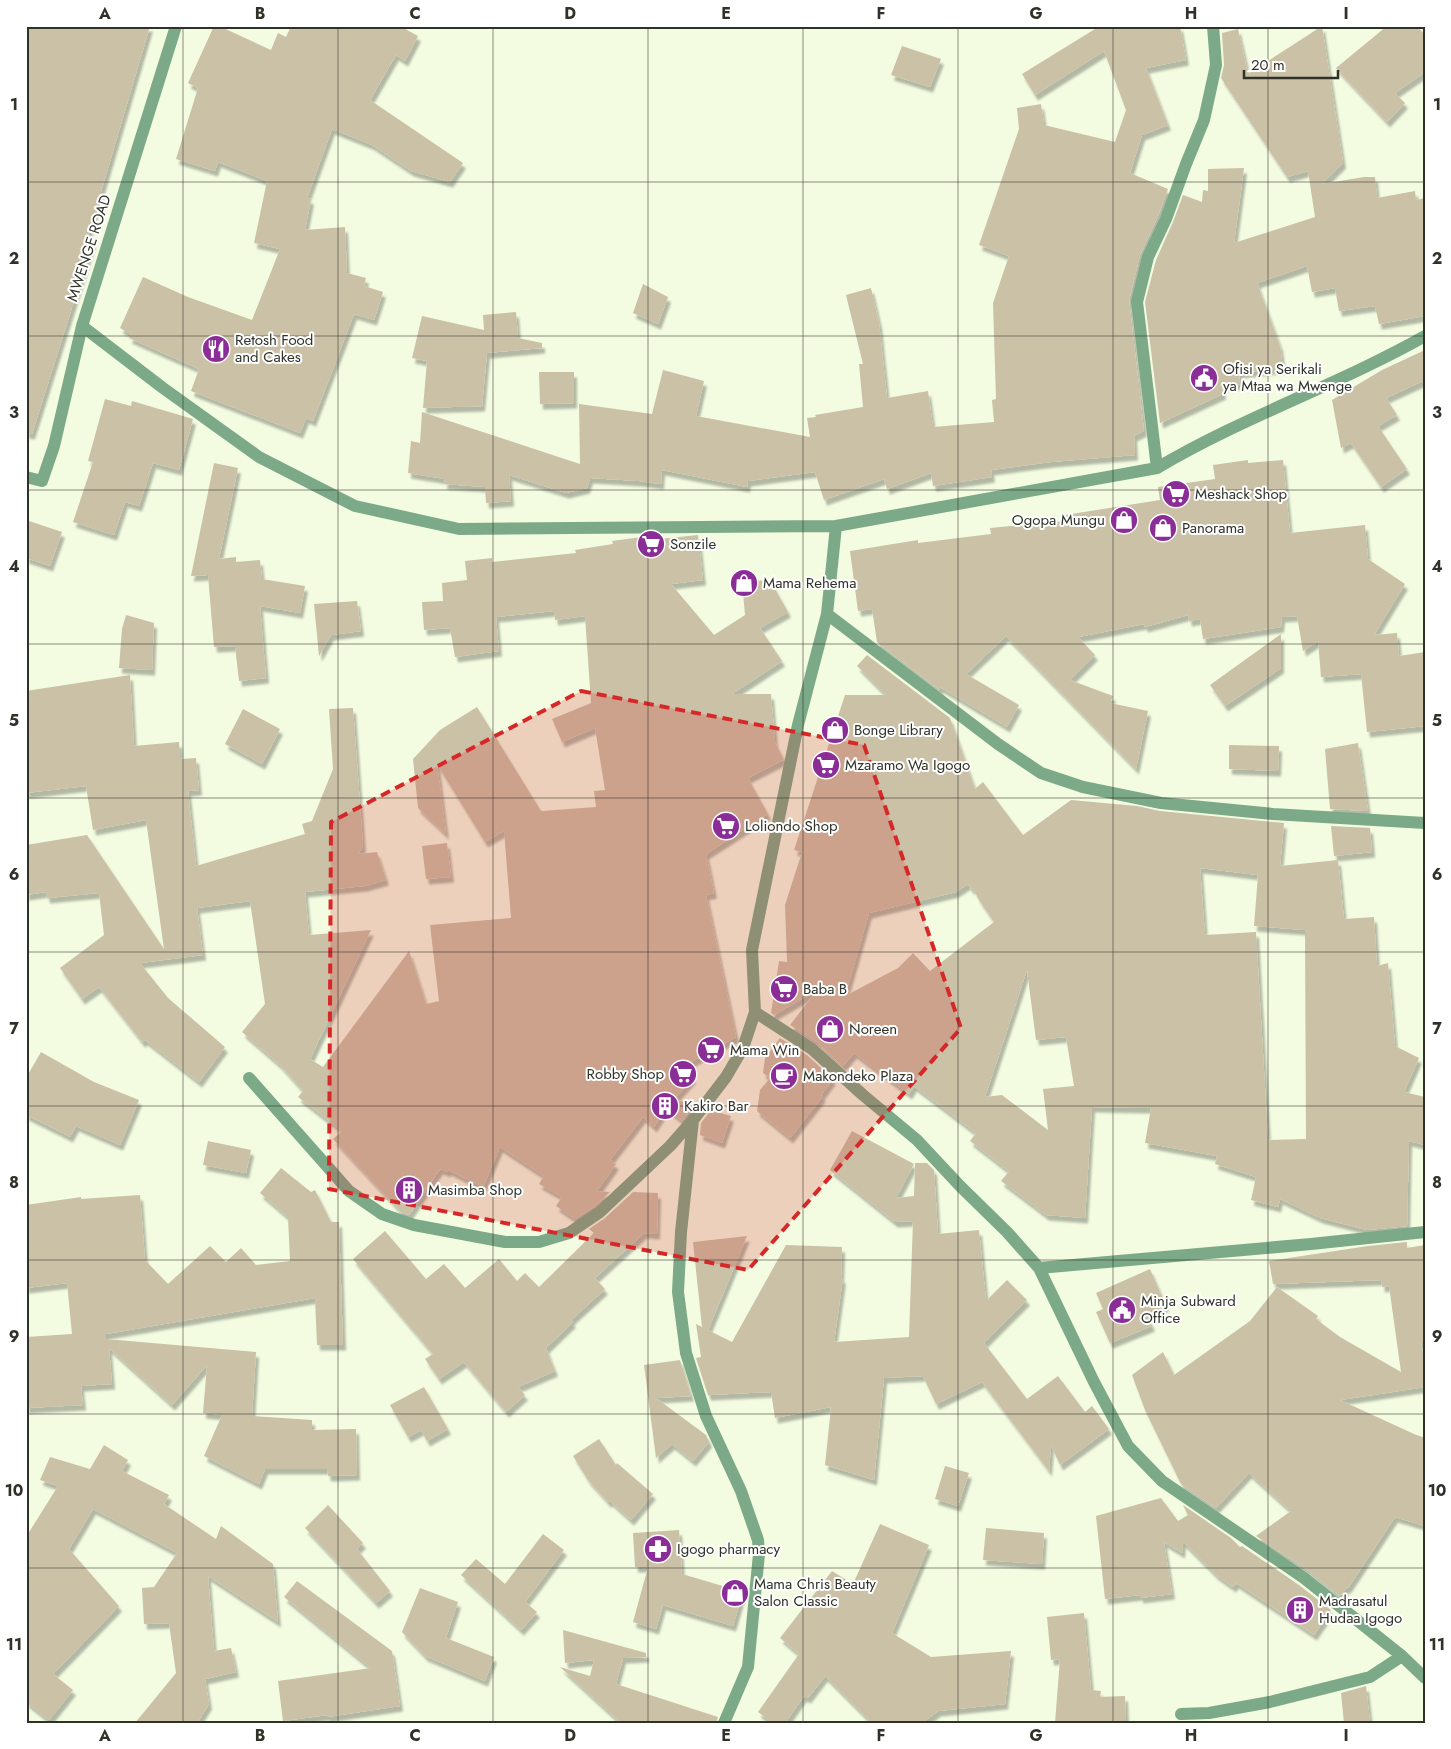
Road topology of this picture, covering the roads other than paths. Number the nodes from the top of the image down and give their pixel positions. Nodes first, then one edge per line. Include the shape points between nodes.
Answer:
1 (176, 26) edge
2 (1213, 26) edge
3 (82, 326) junction
4 (1425, 336) edge
5 (1158, 468) junction
6 (26, 477) edge
7 (836, 526) junction
8 (827, 614) junction
9 (1425, 823) edge
10 (755, 1012) junction
11 (249, 1078) dead end
12 (693, 1120) junction
13 (1425, 1232) edge
14 (1039, 1268) junction
15 (1402, 1656) junction
16 (1425, 1678) edge
17 (1181, 1714) dead end
18 (724, 1723) edge

1 - 3 street, MWENGE ROAD
2 - 5 street via 1216,65 1204,120 1148,257 1137,302
3 - 6 street, MWENGE ROAD via 54,446 42,481
3 - 7 street via 259,457 355,506 459,529
4 - 5 street via 1387,357 1193,446
5 - 7 street
7 - 8 street
8 - 9 street via 1041,773 1083,787 1162,803 1273,814
8 - 10 street via 798,725 752,950
10 - 12 street via 743,1048 726,1077
10 - 14 street via 812,1049 917,1140
11 - 12 street via 349,1191 382,1214 414,1225 506,1242 539,1242 569,1234 600,1212
12 - 18 street via 678,1292 686,1353 706,1416 741,1491 758,1540 759,1554 748,1668
13 - 14 street
14 - 15 street via 1128,1446 1162,1481 1304,1578
15 - 16 street
15 - 17 street via 1370,1676 1270,1702 1209,1713

